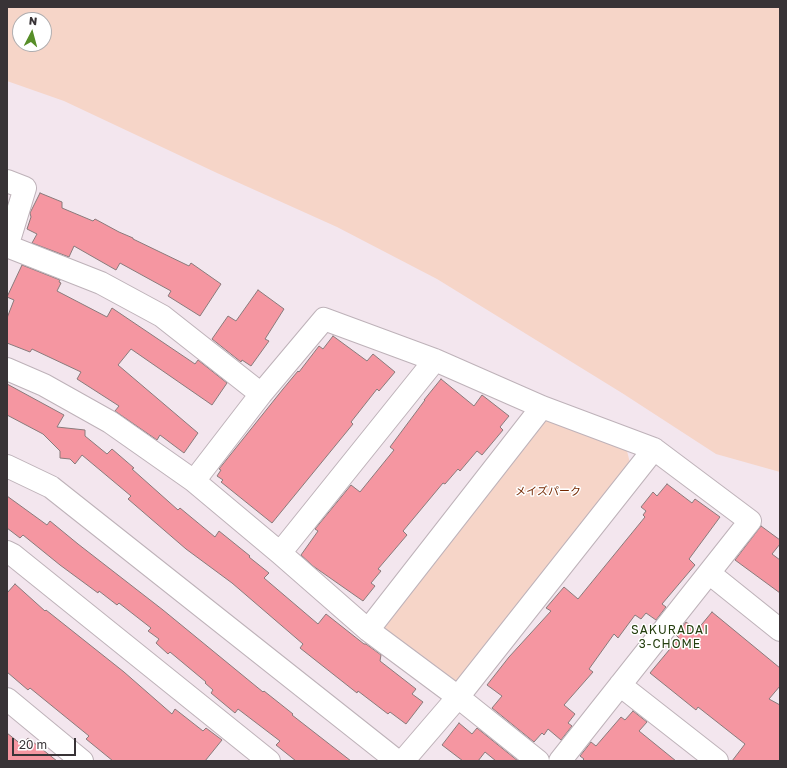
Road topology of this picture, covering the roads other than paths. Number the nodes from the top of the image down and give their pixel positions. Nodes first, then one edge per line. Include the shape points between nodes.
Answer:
1 (7, 181) edge
2 (7, 246) edge
3 (435, 360) junction
4 (7, 369) edge
5 (261, 394) junction
6 (542, 407) junction
7 (654, 449) junction
8 (7, 466) edge
9 (194, 481) junction
10 (7, 552) edge
11 (280, 553) junction
12 (709, 573) junction
13 (368, 630) junction
14 (780, 630) edge
15 (620, 686) junction
16 (458, 696) junction
17 (7, 699) edge
18 (261, 758) edge
19 (82, 761) edge
20 (397, 761) edge
21 (403, 761) edge
22 (538, 761) edge
23 (560, 761) edge
24 (717, 761) edge

1 - 2 street via 25,188
2 - 5 street via 101,284 162,316
3 - 5 street via 324,319
3 - 6 street
3 - 11 street
4 - 9 street via 44,385 110,422
5 - 9 street
6 - 7 street
6 - 13 street
7 - 12 street via 750,521
7 - 16 street
8 - 20 street via 51,487
9 - 11 street
10 - 18 street
11 - 13 street
12 - 14 street
12 - 15 street
13 - 16 street
15 - 23 street
15 - 24 street
16 - 21 street
16 - 22 street
17 - 19 street

